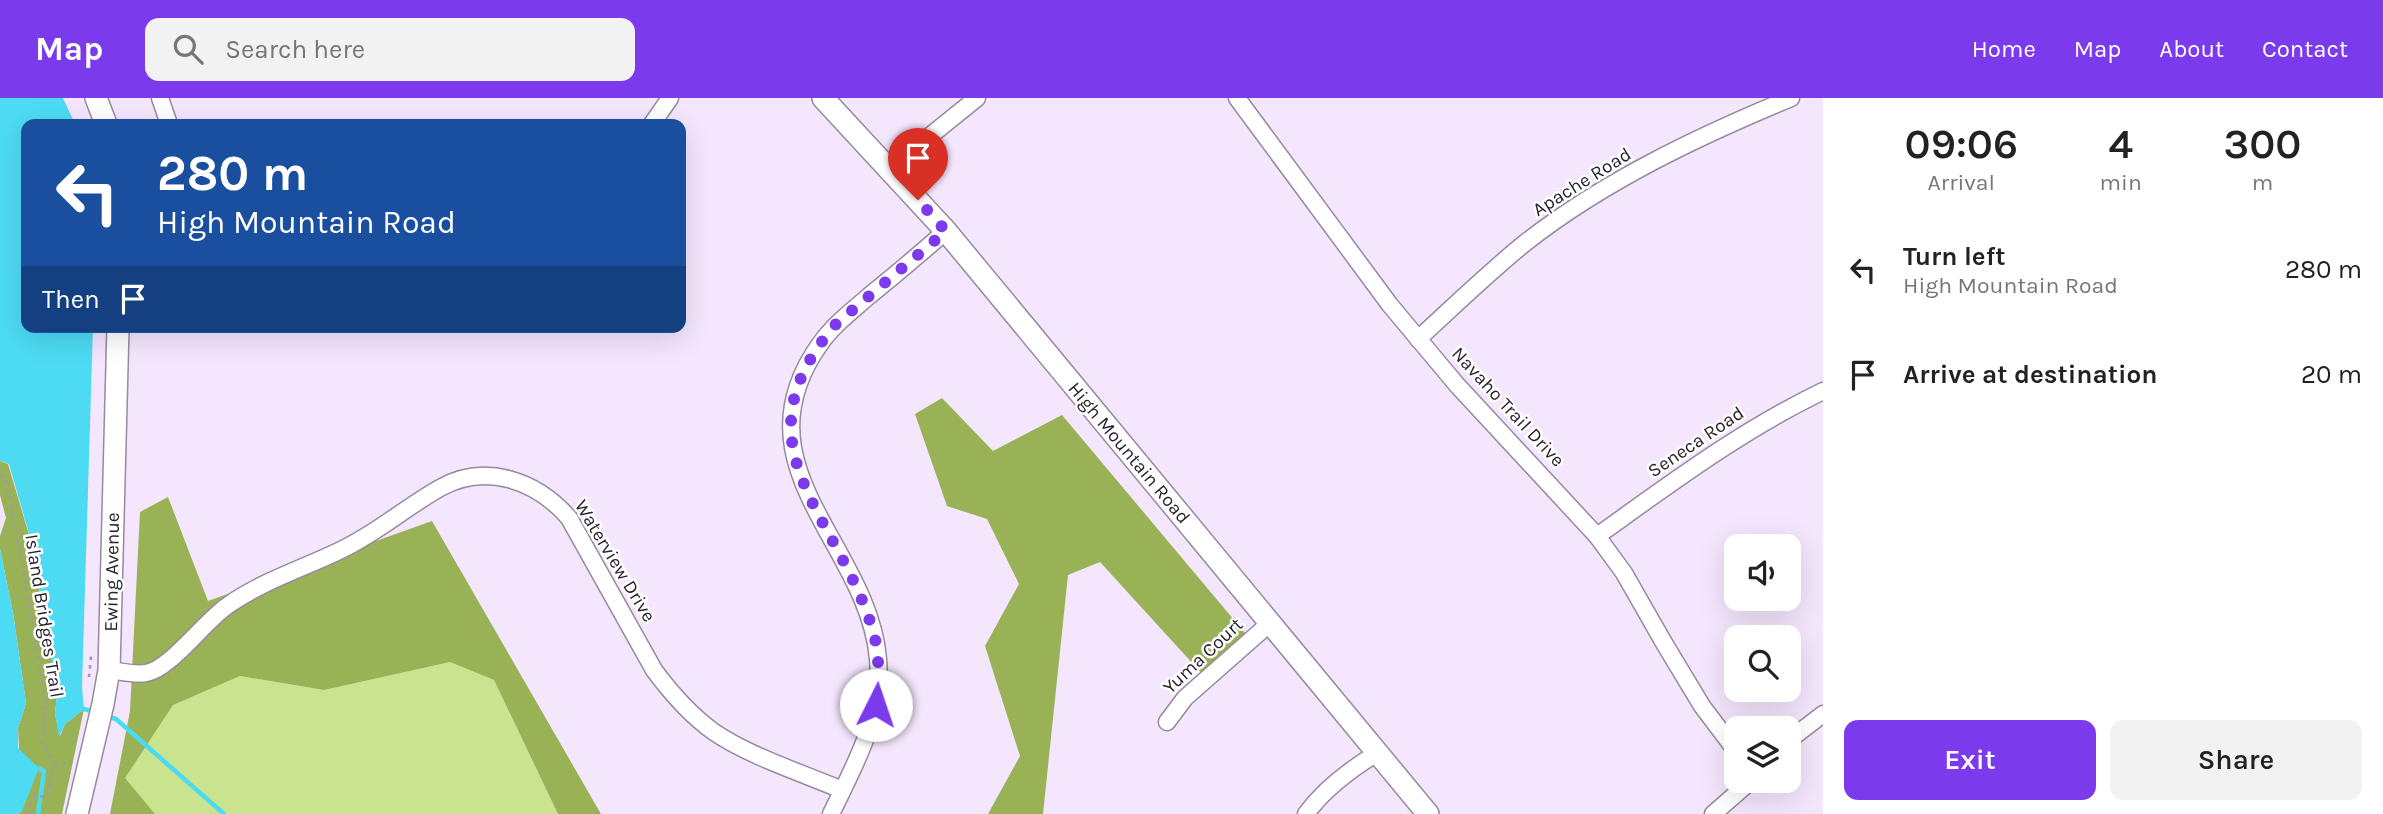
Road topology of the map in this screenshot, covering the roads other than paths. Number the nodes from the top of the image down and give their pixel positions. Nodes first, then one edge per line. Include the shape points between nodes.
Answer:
1 (96, 98) edge
2 (160, 98) edge
3 (670, 98) edge
4 (823, 98) edge
5 (977, 98) edge
6 (1237, 98) edge
7 (1791, 98) edge
8 (104, 119) edge
9 (167, 119) edge
10 (655, 119) edge
11 (889, 169) junction
12 (946, 231) junction
13 (118, 333) edge
14 (1418, 339) junction
15 (1823, 390) edge
16 (1597, 536) junction
17 (1270, 623) junction
18 (109, 670) junction
19 (1823, 714) edge
20 (1167, 722) dead end
21 (1801, 731) edge
22 (1724, 735) edge
23 (1377, 753) junction
24 (842, 790) junction
25 (1737, 793) edge
26 (77, 814) edge
27 (831, 814) edge
28 (1306, 814) edge
29 (1428, 814) edge
30 (1713, 814) edge

1 - 8 main road
2 - 9 street
3 - 10 street
4 - 11 main road, High Mountain Road
5 - 11 street
6 - 14 street, Navaho Trail Drive
7 - 14 street, Apache Road via 1685,145 1577,208 1525,243
11 - 12 main road, High Mountain Road
12 - 17 main road, High Mountain Road
12 - 24 street via 836,324 810,359 794,405 798,472 867,611 878,657 879,681 870,728
13 - 18 main road, Ewing Avenue
14 - 16 street, Navaho Trail Drive
15 - 16 street, Seneca Road via 1718,450
16 - 22 street, Navaho Trail Drive
17 - 20 street, Yuma Court via 1185,698
17 - 23 main road, High Mountain Road
18 - 24 street, Waterview Drive via 156,671 209,620 249,591 352,544 442,487 494,476 536,489 569,518 654,670 688,711 736,745
18 - 26 main road, Ewing Avenue
19 - 21 street
23 - 28 street via 1323,794
23 - 29 main road, High Mountain Road
24 - 27 street
25 - 30 street

